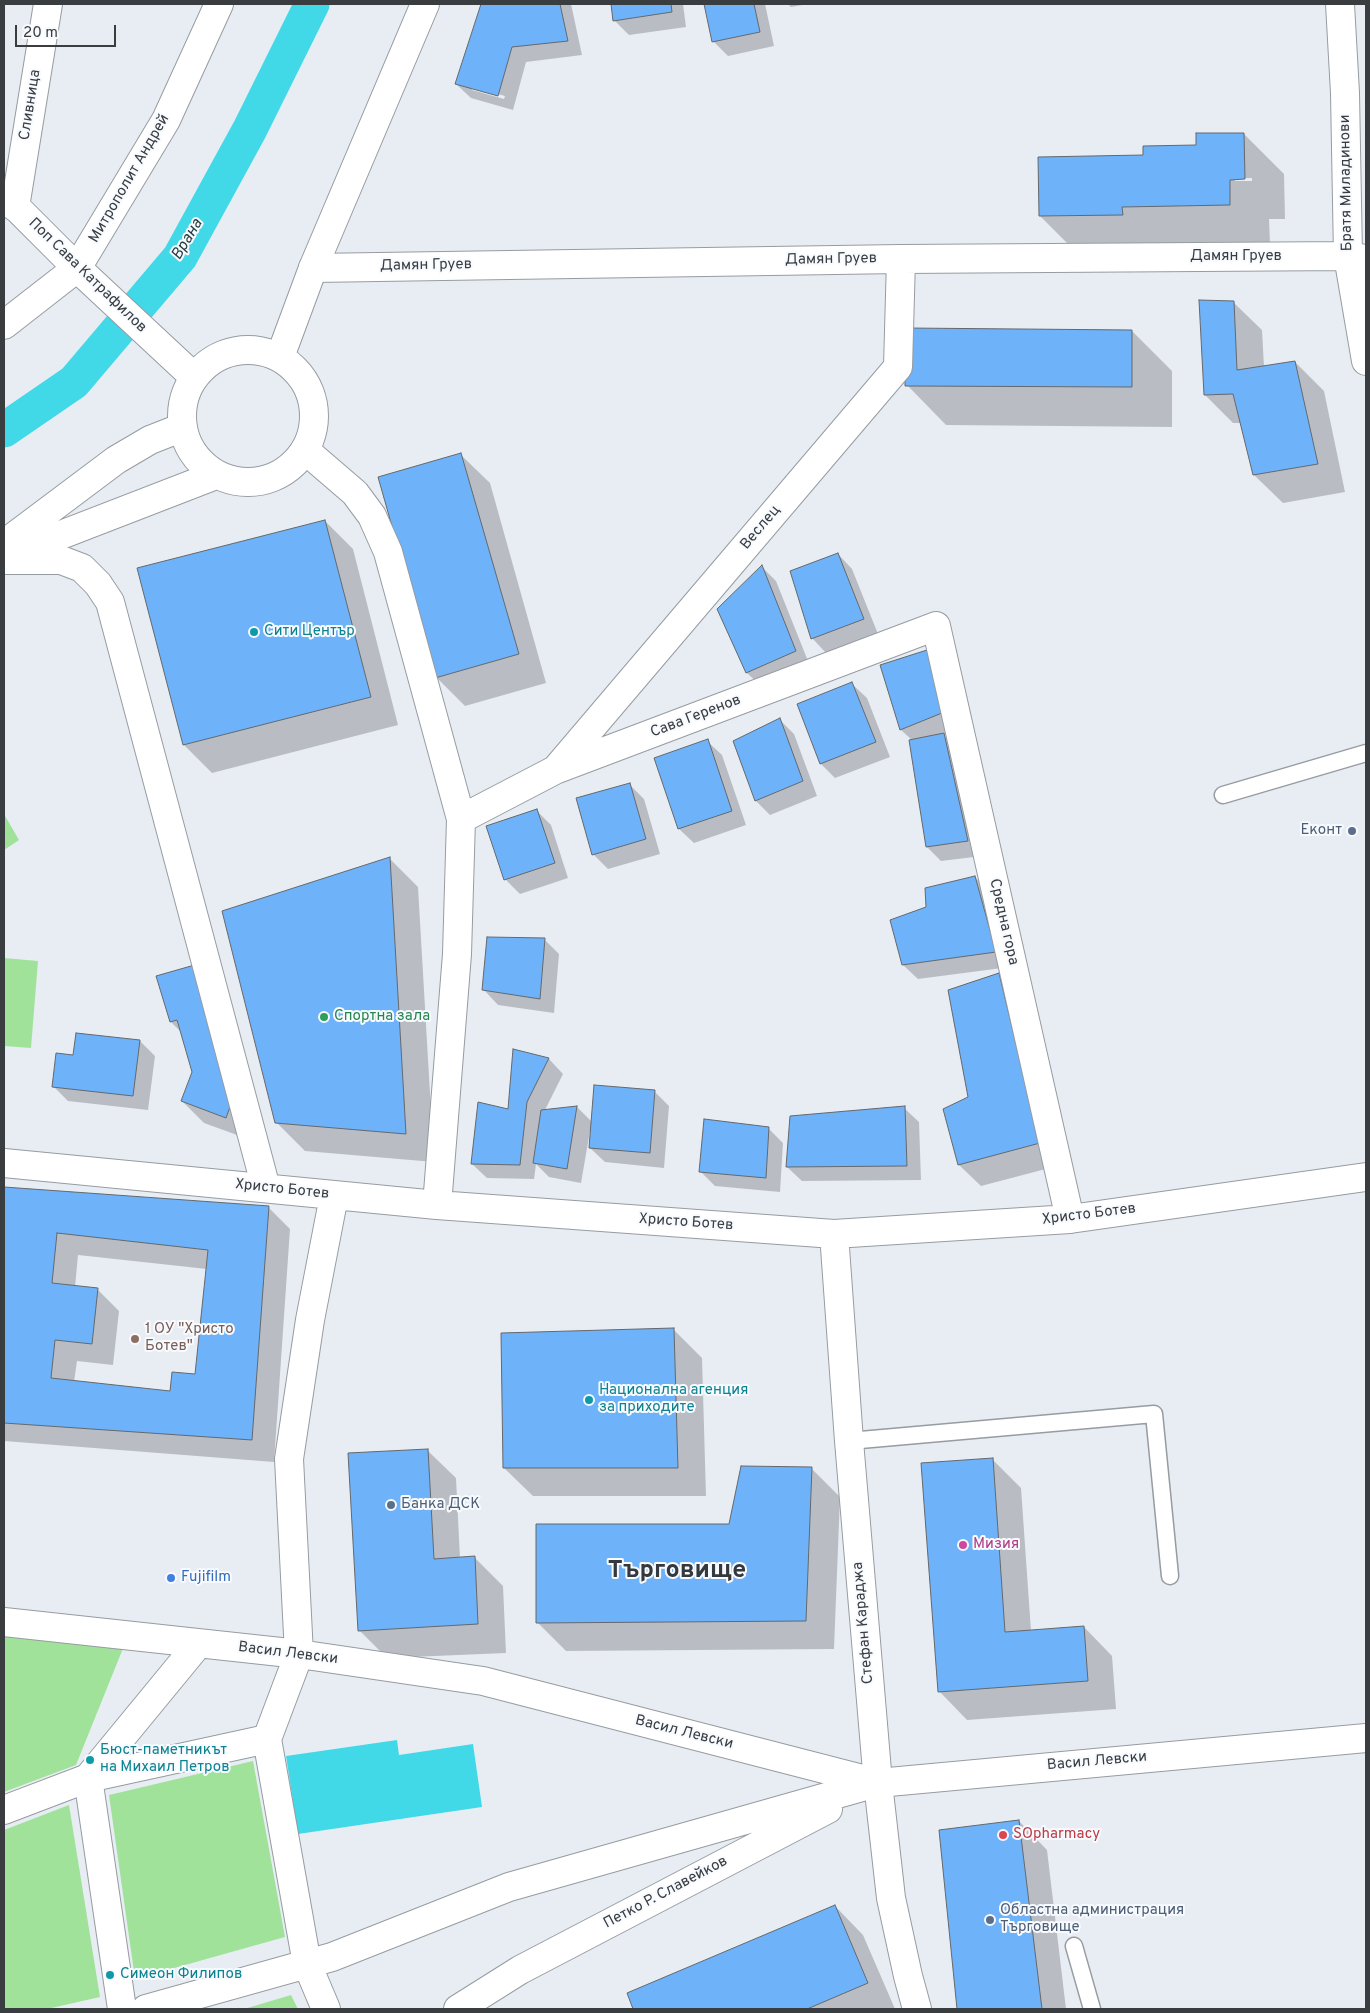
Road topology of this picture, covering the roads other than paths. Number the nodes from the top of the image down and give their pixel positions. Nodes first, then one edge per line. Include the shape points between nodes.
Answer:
1 (48, 4) edge
2 (219, 4) edge
3 (425, 4) edge
4 (1340, 4) edge
5 (1356, 92) edge
6 (9, 201) edge
7 (1357, 257) edge
8 (901, 259) junction
9 (313, 268) junction
10 (85, 275) junction
11 (4, 325) edge
12 (280, 357) junction
13 (1366, 361) edge
14 (194, 377) junction
15 (183, 427) junction
16 (305, 450) junction
17 (216, 474) junction
18 (4, 544) edge
19 (4, 558) edge
20 (936, 626) joint
21 (1366, 753) edge
22 (555, 770) junction
23 (1222, 794) dead end
24 (461, 819) junction
25 (4, 1163) edge
26 (1366, 1177) edge
27 (266, 1188) junction
28 (334, 1196) junction
29 (437, 1205) junction
30 (1070, 1219) junction
31 (834, 1234) junction
32 (848, 1441) junction
33 (1170, 1576) dead end
34 (4, 1622) edge
35 (199, 1643) junction
36 (299, 1654) junction
37 (1366, 1738) edge
38 (267, 1739) junction
39 (88, 1778) junction
40 (878, 1783) junction
41 (4, 1810) edge
42 (1074, 1946) dead end
43 (308, 1964) junction
44 (122, 2009) edge
45 (146, 2009) edge
46 (326, 2009) edge
47 (458, 2009) edge
48 (917, 2009) edge
49 (1092, 2009) edge

1 - 6 street, Сливница
2 - 10 street, Митрополит Андрей via 166,120
3 - 9 street
4 - 5 street, Братя Миладинови
5 - 7 street, Братя Миладинови
6 - 10 street, Поп Сава Катрафилов
7 - 8 street, Дамян Груев
7 - 13 street, Братя Миладинови
8 - 9 street, Дамян Груев
8 - 22 street, Веслец via 898,366
9 - 12 street
10 - 11 street, Митрополит Андрей
10 - 14 street, Поп Сава Катрафилов
12 - 14 street via 262,351 242,350 224,354
12 - 16 street via 296,370 308,388 314,408 313,430
14 - 15 street via 185,394
15 - 17 street via 191,449 202,464
15 - 18 street via 150,440 116,460
16 - 17 street via 293,466 275,477 256,482 236,482
16 - 24 street via 355,493 372,516 388,552
17 - 19 street
19 - 27 street via 61,560 82,568 110,602
20 - 22 street, Сава Геренов
20 - 30 street, Средна гора
21 - 23 lane
22 - 24 street, Сава Геренов
24 - 29 street via 457,954
25 - 27 street, Христо Ботев
26 - 30 street, Христо Ботев
27 - 28 street, Христо Ботев
28 - 29 street, Христо Ботев
28 - 36 street via 310,1320 289,1459
29 - 31 street, Христо Ботев
30 - 31 street, Христо Ботев
31 - 32 street, Стефан Караджа
32 - 33 lane via 1154,1414
32 - 40 street, Стефан Караджа
34 - 35 street, Васил Левски
35 - 36 street, Васил Левски
35 - 39 street
36 - 38 street
36 - 40 street, Васил Левски via 483,1681
37 - 40 street, Васил Левски
38 - 39 street
38 - 43 street
39 - 41 street
39 - 44 street
40 - 43 street via 509,1887
40 - 47 street, Петко Р. Славейков via 520,1970
40 - 48 street, Стефан Караджа via 891,1898
42 - 49 lane
43 - 45 street
43 - 46 street

